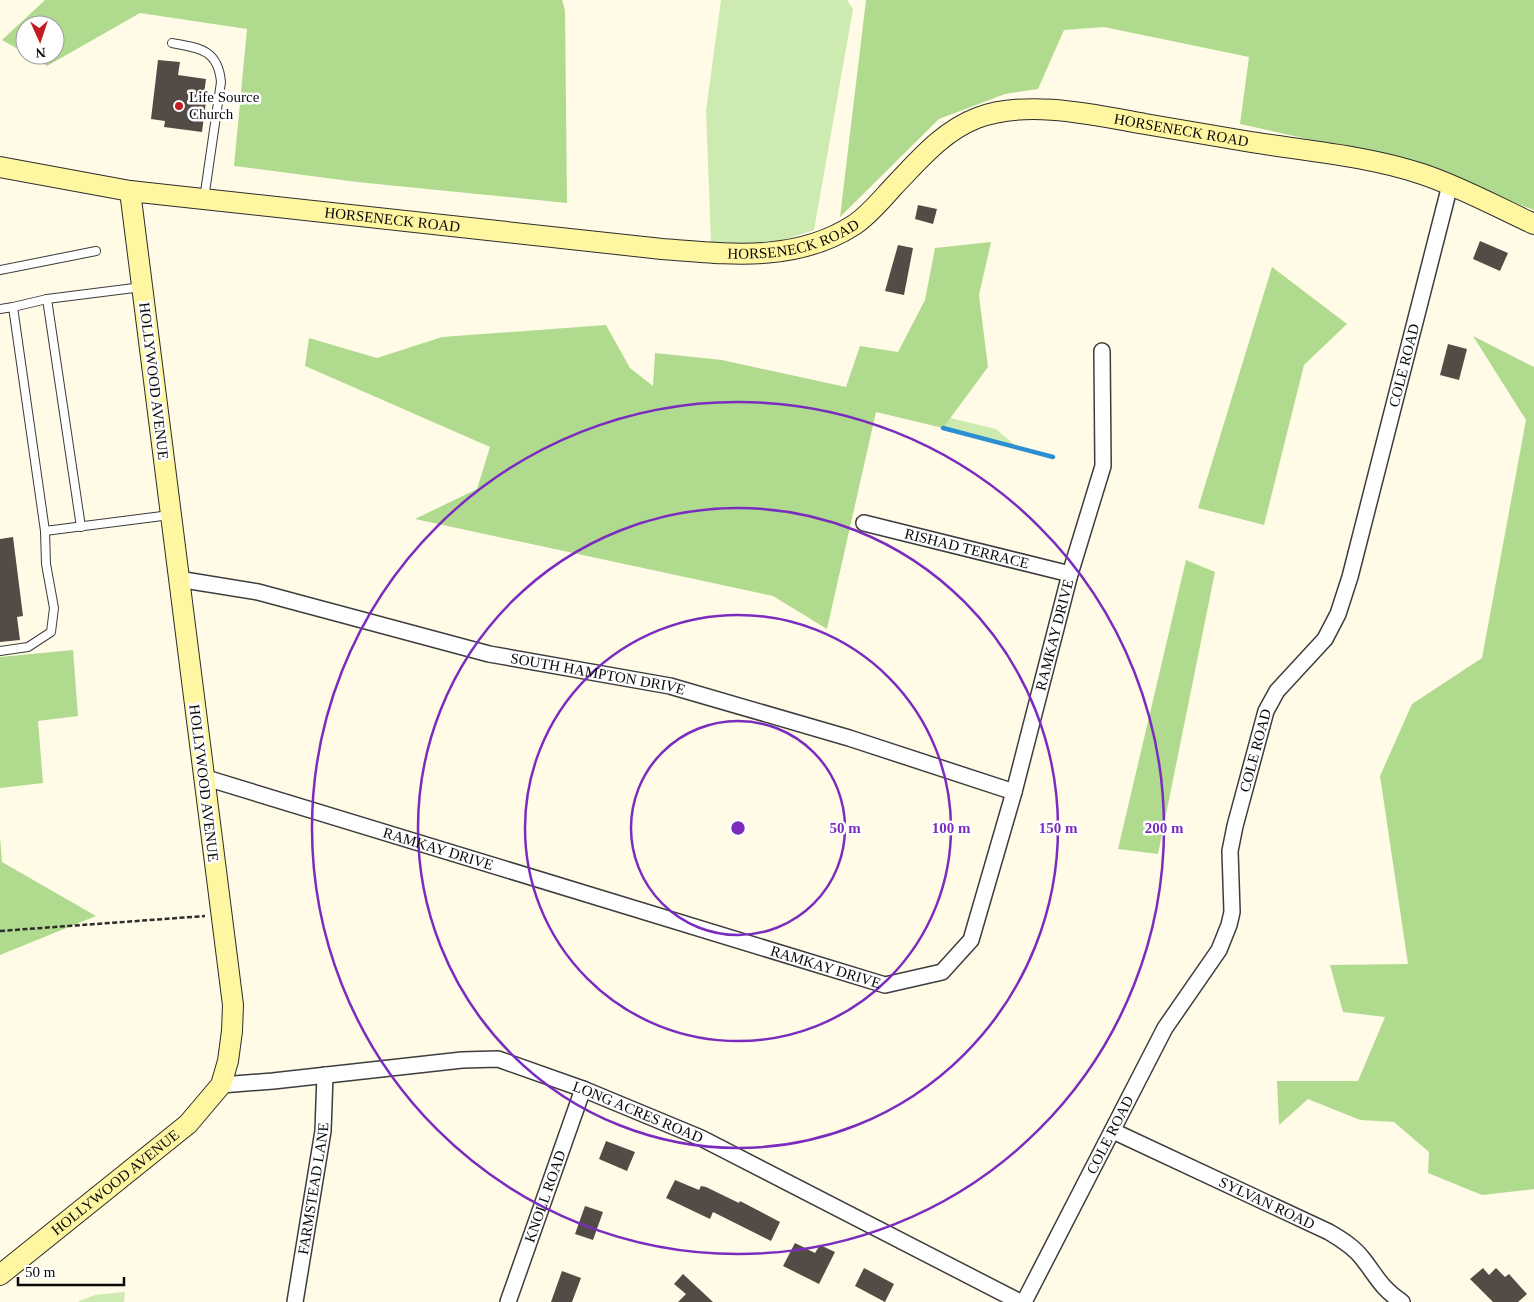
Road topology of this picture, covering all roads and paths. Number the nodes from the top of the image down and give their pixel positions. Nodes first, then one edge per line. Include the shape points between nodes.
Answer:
1 (172, 43) dead end
2 (0, 167) edge
3 (1450, 185) junction
4 (130, 191) junction
5 (204, 199) junction
6 (1534, 224) edge
7 (96, 251) dead end
8 (0, 270) edge
9 (142, 287) junction
10 (47, 299) junction
11 (13, 307) junction
12 (0, 309) edge
13 (1102, 351) dead end
14 (170, 515) junction
15 (864, 523) dead end
16 (81, 527) junction
17 (45, 532) junction
18 (1070, 574) junction
19 (178, 579) junction
20 (0, 652) edge
21 (203, 777) junction
22 (1014, 792) junction
23 (221, 915) junction
24 (0, 931) edge
25 (325, 1075) junction
26 (221, 1085) junction
27 (583, 1089) junction
28 (1113, 1131) junction
29 (0, 1275) edge
30 (296, 1302) edge
31 (508, 1302) edge
32 (1020, 1302) edge
33 (1024, 1302) edge
34 (1402, 1302) edge

1 - 5 lane via 200,49 212,56 220,69 221,82
2 - 4 street, HORSENECK ROAD
3 - 5 street, HORSENECK ROAD via 1422,174 1372,162 1102,117 1017,110 978,118 951,132 855,224 811,246 768,254 662,249
3 - 6 street, HORSENECK ROAD
3 - 28 street, COLE ROAD via 1338,614 1325,639 1277,692 1266,711 1230,851 1232,912 1225,936 1219,950 1165,1028
4 - 5 street, HORSENECK ROAD
4 - 9 street, HOLLYWOOD AVENUE
7 - 8 lane
9 - 10 lane
9 - 14 street, HOLLYWOOD AVENUE
10 - 11 lane
10 - 16 lane
11 - 12 lane
11 - 17 lane
13 - 18 street, RAMKAY DRIVE via 1103,466
14 - 16 lane
14 - 19 street, HOLLYWOOD AVENUE
15 - 18 street, RISHAD TERRACE
16 - 17 lane
17 - 20 lane via 46,564 54,608 51,632 28,647
18 - 22 street, RAMKAY DRIVE
19 - 21 street, HOLLYWOOD AVENUE
19 - 22 street, SOUTH HAMPTON DRIVE via 258,592 489,654 670,686 849,738
21 - 22 street, RAMKAY DRIVE via 885,985 942,972 971,940
21 - 23 street, HOLLYWOOD AVENUE
23 - 24 path
23 - 26 street, HOLLYWOOD AVENUE via 233,1005 228,1061
25 - 26 street, LONG ACRES ROAD
25 - 27 street, LONG ACRES ROAD via 498,1059
25 - 30 street, FARMSTEAD LANE via 323,1131
26 - 29 street, HOLLYWOOD AVENUE via 188,1124
27 - 31 street, KNOLL ROAD
27 - 32 street, LONG ACRES ROAD via 701,1138
28 - 33 street, COLE ROAD
28 - 34 street, SYLVAN ROAD via 1329,1232 1362,1257 1379,1283

